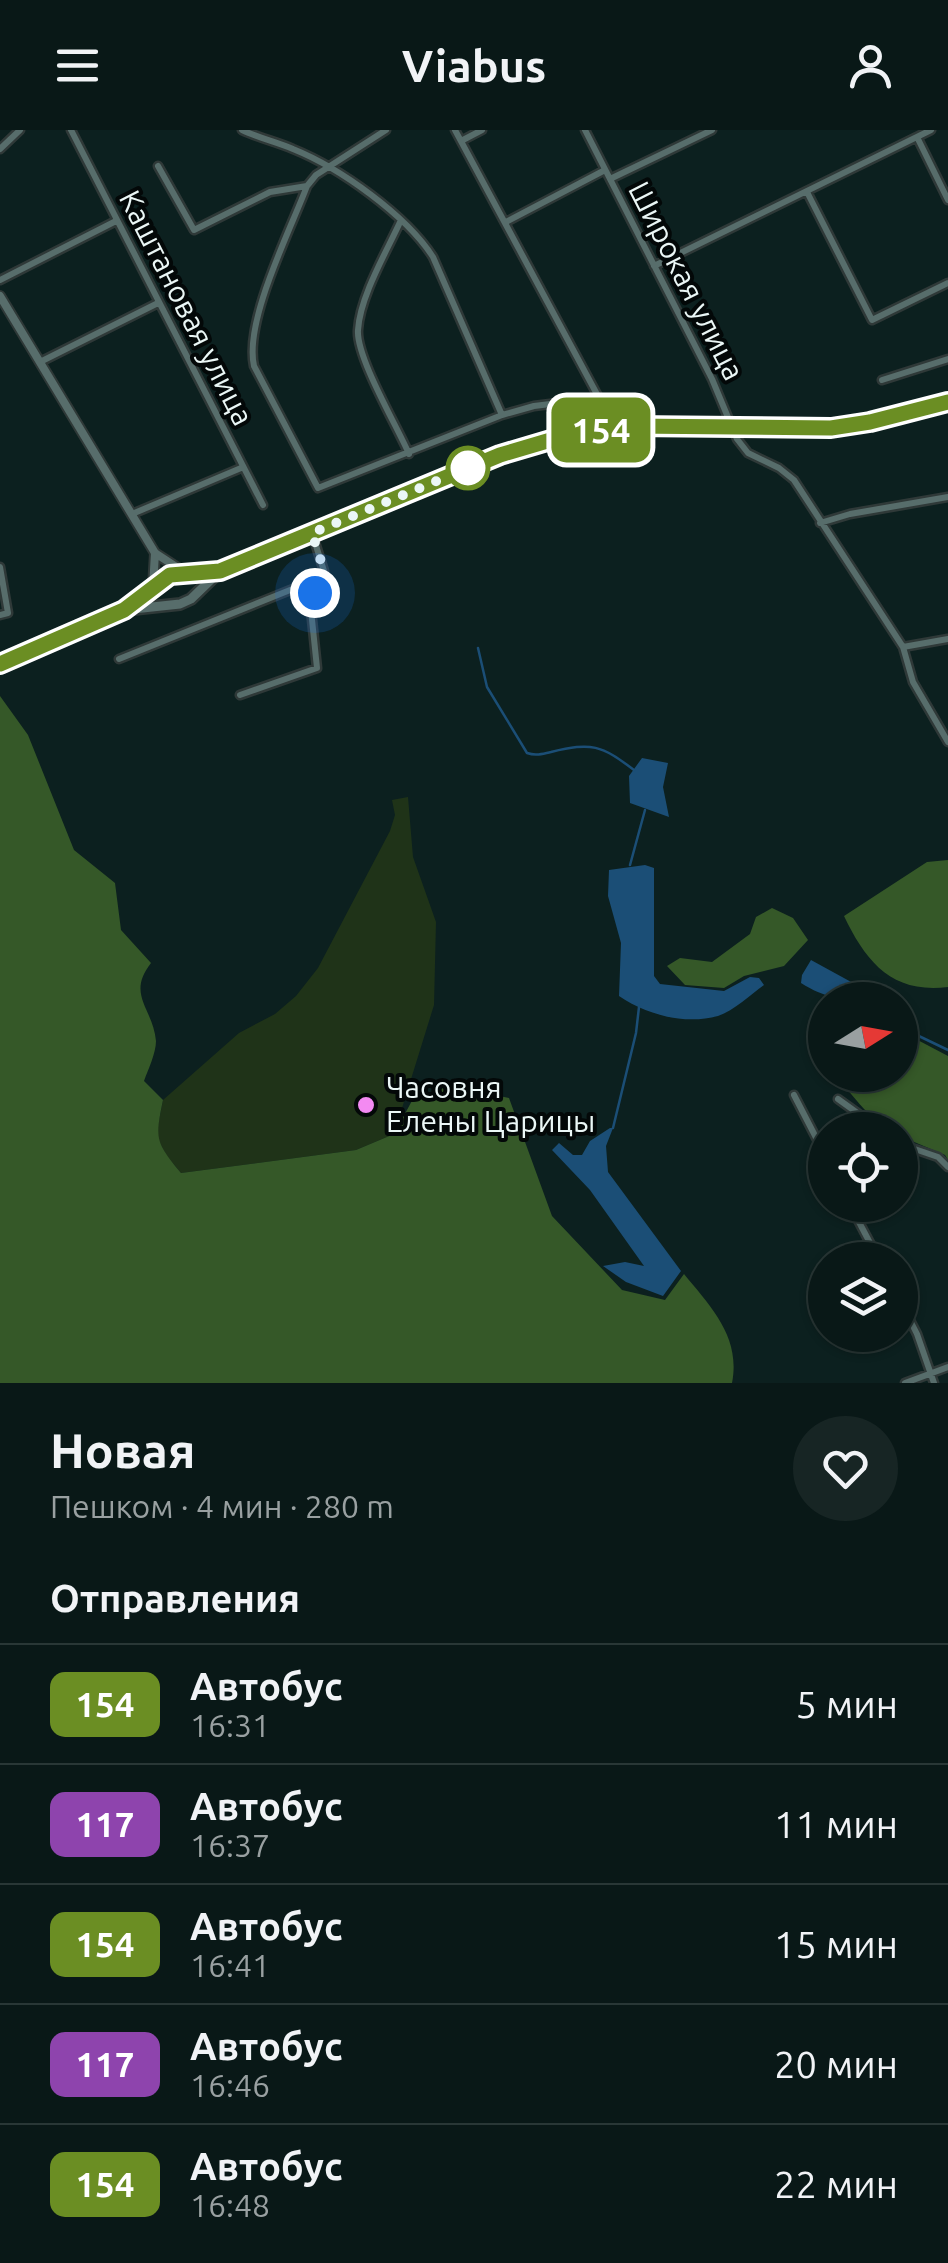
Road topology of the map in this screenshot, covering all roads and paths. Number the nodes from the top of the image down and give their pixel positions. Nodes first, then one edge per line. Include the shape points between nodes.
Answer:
1 (20, 130) edge
2 (70, 130) edge
3 (242, 130) edge
4 (386, 130) edge
5 (454, 130) edge
6 (482, 130) edge
7 (585, 130) edge
8 (712, 130) edge
9 (931, 130) edge
10 (918, 136) junction
11 (461, 141) junction
12 (0, 149) edge
13 (158, 166) dead end
14 (327, 168) junction
15 (605, 170) junction
16 (610, 180) junction
17 (307, 186) junction
18 (808, 192) junction
19 (948, 200) edge
20 (401, 220) junction
21 (116, 221) junction
22 (506, 222) junction
23 (654, 266) junction
24 (0, 280) edge
25 (948, 283) edge
26 (0, 296) edge
27 (158, 303) junction
28 (948, 359) edge
29 (40, 362) junction
30 (882, 380) dead end
31 (599, 398) junction
32 (948, 402) edge
33 (502, 415) junction
34 (609, 428) junction
35 (732, 428) junction
36 (410, 454) junction
37 (242, 468) junction
38 (948, 497) edge
39 (263, 505) dead end
40 (132, 514) junction
41 (820, 523) junction
42 (312, 533) junction
43 (155, 553) junction
44 (0, 566) edge
45 (220, 571) junction
46 (184, 572) junction
47 (322, 578) junction
48 (154, 587) junction
49 (195, 593) junction
50 (162, 607) junction
51 (124, 610) junction
52 (0, 616) edge
53 (948, 639) edge
54 (903, 648) junction
55 (119, 660) dead end
56 (0, 664) edge
57 (240, 695) dead end
58 (948, 742) edge
59 (794, 1095) dead end
60 (838, 1099) dead end
61 (856, 1112) edge
62 (808, 1123) edge
63 (918, 1150) edge
64 (948, 1167) edge
65 (918, 1343) edge
66 (948, 1367) edge
67 (931, 1374) junction
68 (905, 1383) edge
69 (934, 1383) edge

1 - 12 street
2 - 21 street, Каштановая улица
3 - 14 street
4 - 14 street
5 - 11 street
6 - 11 street
7 - 15 street, Широкая улица
8 - 16 street
9 - 10 street
10 - 18 street
10 - 19 street
11 - 22 street
13 - 17 street via 194,230 270,192
14 - 17 street
14 - 20 street
15 - 16 street, Широкая улица
15 - 22 street
16 - 23 street, Широкая улица
17 - 36 street via 257,320 254,366 323,488
18 - 23 street
18 - 25 street via 872,320
20 - 33 street via 433,257
20 - 36 street via 357,332
21 - 24 street
21 - 27 street, Каштановая улица
22 - 31 street
23 - 35 street, Широкая улица
26 - 29 street
27 - 29 street
27 - 37 street, Каштановая улица
28 - 30 street
29 - 40 street
31 - 33 street
31 - 34 street
32 - 35 main road via 831,428
33 - 36 street
34 - 35 main road
34 - 42 main road via 500,455
35 - 41 street, Широкая улица via 748,453 787,473
37 - 39 street, Каштановая улица
37 - 40 street
38 - 41 street
40 - 43 street
41 - 54 street, Широкая улица
42 - 45 main road
42 - 47 street
43 - 46 street
43 - 48 street
44 - 52 street via 8,612
45 - 46 main road
45 - 49 main road
46 - 48 main road
46 - 49 main road via 194,579
47 - 55 street
47 - 57 street via 311,610 317,668
48 - 50 main road
48 - 51 main road
49 - 50 main road
50 - 51 main road
51 - 56 main road
53 - 54 street
54 - 58 street, Широкая улица via 913,682
59 - 62 street
60 - 61 street
63 - 64 street
65 - 67 street
66 - 67 street
67 - 68 street
67 - 69 street

